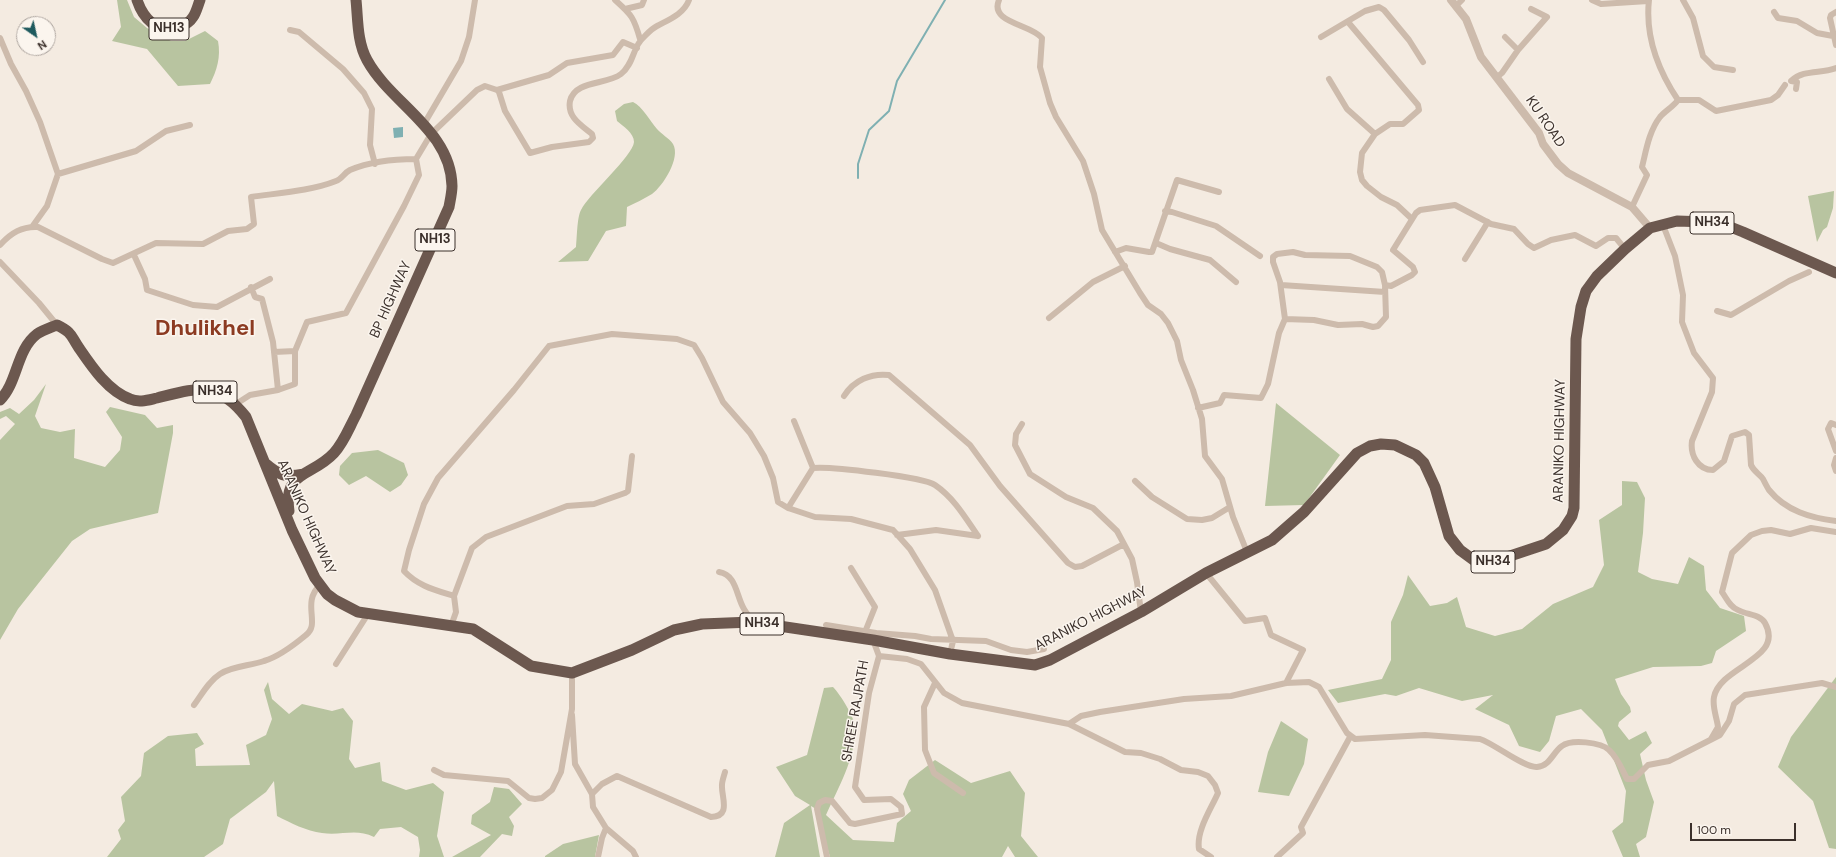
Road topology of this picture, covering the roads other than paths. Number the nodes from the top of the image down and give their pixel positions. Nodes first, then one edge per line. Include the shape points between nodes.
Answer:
1 (137, 0) edge
2 (200, 0) edge
3 (356, 0) edge
4 (475, 0) edge
5 (615, 0) edge
6 (644, 0) edge
7 (689, 0) edge
8 (999, 0) edge
9 (1592, 0) edge
10 (1683, 0) edge
11 (1648, 1) edge
12 (1456, 2) edge
13 (625, 9) junction
14 (1531, 9) dead end
15 (1774, 12) dead end
16 (1836, 12) edge
17 (1348, 22) junction
18 (290, 30) dead end
19 (1833, 36) junction
20 (1321, 37) dead end
21 (1506, 37) dead end
22 (0, 38) edge
23 (640, 39) junction
24 (1836, 45) edge
25 (638, 48) junction
26 (1518, 50) junction
27 (1423, 62) dead end
28 (1836, 68) edge
29 (1733, 70) dead end
30 (1497, 77) junction
31 (1329, 79) dead end
32 (1785, 85) dead end
33 (1796, 89) dead end
34 (497, 90) junction
35 (1678, 100) junction
36 (424, 124) junction
37 (190, 125) dead end
38 (431, 134) junction
39 (1375, 134) junction
40 (416, 159) junction
41 (375, 164) junction
42 (58, 174) junction
43 (1219, 192) dead end
44 (1632, 207) junction
45 (1165, 211) junction
46 (1412, 219) junction
47 (1488, 222) junction
48 (1663, 225) junction
49 (32, 227) junction
50 (1650, 228) junction
51 (1156, 243) junction
52 (0, 245) edge
53 (1625, 249) junction
54 (1115, 252) junction
55 (134, 255) junction
56 (1260, 256) dead end
57 (1465, 259) dead end
58 (0, 262) edge
59 (1125, 266) junction
60 (1809, 272) dead end
61 (1836, 273) edge
62 (270, 279) dead end
63 (1236, 282) dead end
64 (1385, 285) junction
65 (1281, 286) junction
66 (251, 287) junction
67 (1385, 292) junction
68 (1717, 310) dead end
69 (1049, 318) dead end
70 (1285, 319) junction
71 (57, 325) junction
72 (295, 351) junction
73 (274, 352) junction
74 (278, 390) junction
75 (844, 396) dead end
76 (0, 400) edge
77 (236, 404) junction
78 (1198, 408) junction
79 (794, 422) dead end
80 (1022, 424) dead end
81 (1836, 425) edge
82 (1836, 451) edge
83 (632, 456) dead end
84 (1836, 458) edge
85 (266, 463) junction
86 (813, 468) junction
87 (1836, 471) edge
88 (303, 474) junction
89 (1135, 481) dead end
90 (1230, 507) junction
91 (788, 508) junction
92 (1836, 521) edge
93 (292, 530) junction
94 (1836, 532) edge
95 (897, 535) junction
96 (1124, 544) junction
97 (1247, 552) junction
98 (851, 568) dead end
99 (719, 572) dead end
100 (1206, 573) junction
101 (320, 585) junction
102 (454, 596) junction
103 (1140, 612) junction
104 (368, 614) junction
105 (752, 622) junction
106 (826, 625) dead end
107 (451, 626) junction
108 (865, 632) junction
109 (875, 636) junction
110 (953, 641) junction
111 (1044, 649) dead end
112 (950, 654) junction
113 (878, 656) junction
114 (336, 664) dead end
115 (572, 673) junction
116 (935, 683) junction
117 (1286, 683) junction
118 (1836, 687) edge
119 (194, 705) dead end
120 (572, 709) junction
121 (1069, 724) junction
122 (1350, 737) junction
123 (1708, 742) junction
124 (434, 770) dead end
125 (725, 772) dead end
126 (964, 793) dead end
127 (592, 794) junction
128 (606, 828) junction
129 (598, 857) edge
130 (636, 857) edge
131 (827, 857) edge
132 (1211, 857) edge
133 (1277, 857) edge

1 - 2 highway, NH13 via 145,17 161,28 171,30 183,26 193,17
3 - 36 highway, BP HIGHWAY / NH13 via 360,43 366,59 378,76
4 - 36 street via 469,37 461,61
5 - 13 street
6 - 13 street via 642,5
7 - 23 street via 683,9 668,21 655,26
8 - 54 street via 997,11 1002,17 1033,30 1042,38 1040,67 1050,103 1083,160 1102,230
9 - 11 street via 1601,4
10 - 29 street via 1693,18 1703,56 1714,67
11 - 35 street via 1648,23 1653,51
12 - 30 street, KU ROAD via 1466,19 1481,57
13 - 23 street via 635,21
14 - 26 street via 1547,16
15 - 19 street via 1778,18 1797,21 1817,33
16 - 19 street via 1830,18
17 - 20 street
17 - 27 street via 1365,11 1379,7 1409,40
17 - 39 street via 1418,105 1419,110 1403,124 1390,124
18 - 41 street via 299,32 343,68 364,93 372,109 370,145
19 - 24 street
21 - 26 street
22 - 42 street via 10,64 40,122
23 - 25 street
25 - 34 street via 623,42 613,55 568,63 549,75
25 - 34 street via 629,66 620,75 580,88 571,97 569,108 573,118 592,134 593,138 584,144 552,147 530,153 505,112
26 - 30 street
28 - 33 street via 1826,72 1808,72 1793,78 1791,80 1797,82
30 - 44 street, KU ROAD via 1539,133 1543,144 1558,164 1574,176
31 - 39 street via 1347,109
32 - 35 street via 1771,100 1716,110 1699,100
34 - 38 street via 485,86 477,90
35 - 44 street via 1660,117 1651,131 1642,168 1647,175
36 - 38 highway, BP HIGHWAY / NH13
37 - 42 street via 166,131 136,151
38 - 40 street
38 - 88 highway, BP HIGHWAY / NH13 via 449,166 452,188 449,208 341,444 326,460
39 - 46 street via 1362,153 1362,180 1380,197 1397,205
40 - 41 street
40 - 72 street via 419,175 346,313 307,322
41 - 55 street via 351,170 336,181 287,193 251,197 254,224 247,229 228,231 203,244 156,243
42 - 49 street via 46,206
43 - 45 street via 1177,180
44 - 50 street, KU ROAD
45 - 51 street
45 - 56 street via 1216,226
46 - 47 street via 1420,210 1455,205
46 - 64 street via 1393,250 1413,267 1415,272 1391,286
47 - 53 street via 1514,229 1534,248 1551,240 1575,236 1596,246 1608,238 1616,238
47 - 57 street
48 - 50 highway, ARANIKO HIGHWAY / NH34
48 - 61 highway, ARANIKO HIGHWAY / NH34 via 1686,221 1728,226
48 - 92 street via 1675,256 1683,295 1682,322 1694,353 1713,378 1712,392 1692,441 1691,451 1697,463 1710,470 1719,467 1724,461 1732,436 1745,432 1749,436 1751,465 1777,498 1795,511 1818,519
49 - 52 street via 14,232
49 - 55 street via 52,233 113,263
50 - 53 highway, ARANIKO HIGHWAY / NH34
51 - 54 street via 1152,252 1126,248
51 - 63 street via 1210,260
53 - 97 highway, ARANIKO HIGHWAY / NH34 via 1596,276 1586,291 1581,307 1576,339 1574,508 1569,522 1556,536 1538,548 1492,562 1475,561 1460,550 1448,536 1436,487 1424,463 1407,449 1382,444 1370,446 1357,453 1304,512 1272,540
54 - 59 street
55 - 66 street via 147,290 192,305 217,307
58 - 71 street
59 - 69 street via 1093,282
59 - 78 street via 1148,305 1168,323 1177,341
60 - 68 street via 1731,315
62 - 66 street
64 - 65 street via 1382,272 1365,260 1350,256 1305,255 1292,252 1273,256
64 - 67 street
65 - 67 street
65 - 70 street
66 - 73 street via 255,297 262,299
67 - 70 street via 1386,317 1378,326 1338,325 1314,320
70 - 78 street via 1279,333 1268,384 1261,398 1224,395 1220,403
71 - 76 highway via 42,331 31,340
71 - 77 highway, ARANIKO HIGHWAY / NH34 via 70,333 112,389 131,400 144,401 204,388 222,394
72 - 73 street
72 - 74 street via 295,384
73 - 74 street
74 - 77 street via 250,395
75 - 96 street via 857,381 878,374 889,375 970,445 1000,486 1068,563 1075,567 1082,566
77 - 85 highway, ARANIKO HIGHWAY / NH34 via 246,417
78 - 90 street via 1204,432 1203,451 1222,479
79 - 86 street
80 - 96 street via 1016,434 1015,445 1030,474 1066,497 1093,508 1117,531
81 - 82 street via 1831,423 1828,429
83 - 102 street via 628,492 594,504 567,506 486,537 472,548
84 - 87 street
85 - 88 highway, BP HIGHWAY / NH13 via 276,473 291,477
85 - 93 highway, ARANIKO HIGHWAY / NH34
86 - 91 street
86 - 95 street via 852,470 933,483 954,501 978,536 936,530
88 - 93 highway, BP HIGHWAY / NH13 via 292,483 287,494
89 - 90 street via 1152,497 1187,519 1212,518
90 - 97 street
91 - 95 street via 815,517 857,521 893,530
91 - 102 street via 778,502 774,478 764,456 750,433 723,402 694,344 677,339 612,334 549,346 438,478 424,504 404,571 423,586
93 - 101 highway, ARANIKO HIGHWAY / NH34
94 - 123 street via 1811,528 1790,534 1762,531 1751,535 1732,552 1722,592 1737,610 1760,617 1769,629 1769,638 1763,651 1723,681 1718,689 1713,705 1718,727
95 - 110 street via 910,549 935,590
96 - 103 street via 1132,559
97 - 100 highway, ARANIKO HIGHWAY / NH34
98 - 108 street via 875,607
99 - 105 street via 726,573 734,583
100 - 103 highway, ARANIKO HIGHWAY / NH34
100 - 117 street via 1244,621 1265,618 1271,635 1303,650
101 - 104 highway, ARANIKO HIGHWAY / NH34 via 351,610
101 - 119 street via 311,596 312,623 306,635 270,659 226,670 213,679
102 - 107 street via 456,612
103 - 112 highway, ARANIKO HIGHWAY / NH34 via 1050,660 1035,665
104 - 107 highway, ARANIKO HIGHWAY / NH34
104 - 114 street
105 - 109 highway, ARANIKO HIGHWAY / NH34
105 - 115 highway, ARANIKO HIGHWAY / NH34 via 702,624 674,630 632,650
106 - 108 street
107 - 115 highway, ARANIKO HIGHWAY / NH34 via 473,629 531,666
108 - 109 street
109 - 110 street
109 - 112 highway, ARANIKO HIGHWAY / NH34
109 - 113 street, SHREE RAJPATH
110 - 111 street via 986,641 1011,650 1027,652
110 - 112 street
113 - 116 street via 907,659 921,664
113 - 131 street, SHREE RAJPATH via 869,693 855,787 864,800 891,799 901,807 902,814 855,824 850,823 832,801 825,800 819,803 817,810
115 - 120 street
116 - 121 street via 944,693 962,703
116 - 126 street via 924,707 925,750 934,773
117 - 121 street via 1231,696 1184,699 1100,712 1081,716
117 - 122 street via 1309,682 1319,687
118 - 123 street via 1822,683 1745,695 1734,704 1729,722 1720,735
120 - 124 street via 561,772 552,790 542,798 529,798 508,781 444,775
120 - 127 street via 575,764
121 - 132 street via 1125,752 1141,753 1181,770 1208,776 1218,793 1198,843 1199,849
122 - 123 street via 1355,739 1426,735 1480,739 1533,767 1546,764 1563,745 1584,742 1607,747 1630,780 1648,765 1669,762
122 - 133 street via 1301,827 1303,833
125 - 127 street via 722,785 725,804 717,817 617,776 602,784
127 - 128 street via 593,807
128 - 129 street
128 - 130 street via 633,851

